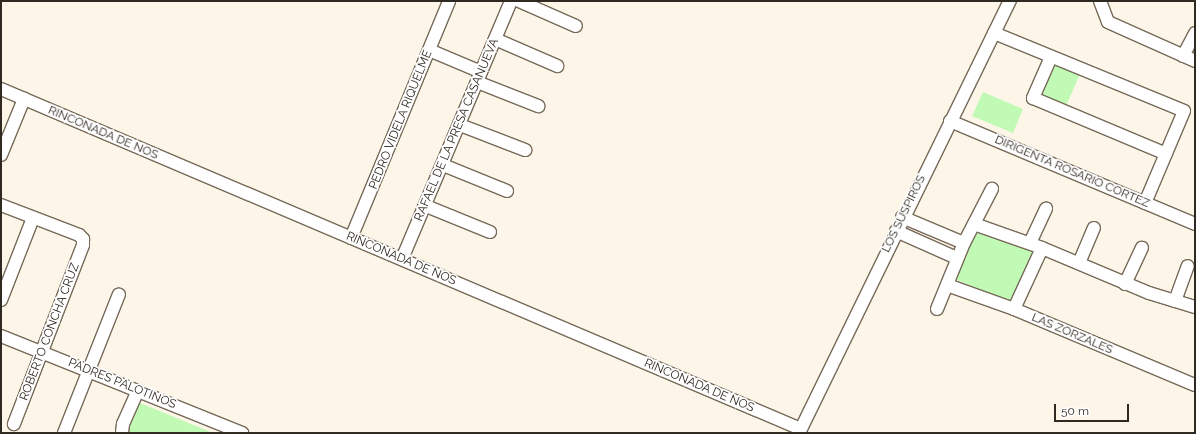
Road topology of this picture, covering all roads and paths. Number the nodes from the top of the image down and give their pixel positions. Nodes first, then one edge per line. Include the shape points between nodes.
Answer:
1 (449, 1) edge
2 (511, 1) edge
3 (519, 1) edge
4 (1010, 1) edge
5 (1100, 1) edge
6 (576, 26) dead end
7 (994, 33) junction
8 (1195, 33) edge
9 (495, 39) junction
10 (429, 50) junction
11 (1183, 56) junction
12 (1051, 57) junction
13 (1195, 61) edge
14 (557, 66) dead end
15 (479, 77) junction
16 (1, 89) edge
17 (24, 99) junction
18 (538, 106) dead end
19 (950, 121) junction
20 (460, 125) junction
21 (525, 150) dead end
22 (1166, 154) junction
23 (1, 155) edge
24 (443, 165) junction
25 (992, 189) dead end
26 (507, 191) dead end
27 (1145, 203) junction
28 (1, 205) edge
29 (426, 206) junction
30 (1046, 208) dead end
31 (902, 217) junction
32 (33, 218) junction
33 (1194, 220) edge
34 (974, 224) junction
35 (1094, 228) dead end
36 (896, 231) junction
37 (490, 232) dead end
38 (351, 238) junction
39 (964, 243) junction
40 (1030, 243) junction
41 (1042, 248) junction
42 (1142, 248) dead end
43 (957, 258) junction
44 (402, 259) junction
45 (1079, 263) junction
46 (1188, 266) dead end
47 (1125, 284) junction
48 (947, 285) junction
49 (119, 294) dead end
50 (1, 300) edge
51 (1175, 301) junction
52 (1195, 307) edge
53 (937, 309) dead end
54 (1014, 309) junction
55 (1, 336) edge
56 (42, 352) junction
57 (89, 371) junction
58 (1193, 383) edge
59 (138, 391) junction
60 (14, 424) dead end
61 (226, 430) edge
62 (800, 431) edge
63 (64, 433) edge
64 (122, 433) edge
65 (242, 433) edge

1 - 10 street, PEDRO VIDELA RIQUELME
2 - 9 street, RAFAEL DE LA PRESA CASANUEVA
3 - 6 street
4 - 7 street, LOS SUSPIROS
5 - 11 street via 1108,22
7 - 12 street
7 - 19 street, LOS SUSPIROS
8 - 11 street
9 - 14 street
9 - 15 street, RAFAEL DE LA PRESA CASANUEVA
10 - 15 street
10 - 38 street, PEDRO VIDELA RIQUELME
11 - 13 street
12 - 22 street via 1033,98
12 - 22 street via 1184,111
15 - 18 street
15 - 20 street, RAFAEL DE LA PRESA CASANUEVA
16 - 17 street, RINCONADA DE NOS
17 - 23 street
17 - 38 street, RINCONADA DE NOS
19 - 27 street, DIRIGENTA ROSARIO CORTEZ
19 - 31 street, LOS SUSPIROS
20 - 21 street
20 - 24 street, RAFAEL DE LA PRESA CASANUEVA
22 - 27 street
24 - 26 street
24 - 29 street, RAFAEL DE LA PRESA CASANUEVA
25 - 34 street
27 - 33 street, DIRIGENTA ROSARIO CORTEZ
28 - 32 street
29 - 37 street
29 - 44 street, RAFAEL DE LA PRESA CASANUEVA
30 - 40 street
31 - 36 street, LOS SUSPIROS
31 - 39 street
32 - 50 street
32 - 56 street, ROBERTO CONCHA CRUZ via 79,235 83,239 83,246
34 - 39 street
34 - 40 street
35 - 45 street
36 - 43 street
36 - 62 street, LOS SUSPIROS
38 - 44 street, RINCONADA DE NOS
39 - 43 street
40 - 41 street
41 - 45 street
41 - 54 street
42 - 47 street
43 - 48 street
44 - 62 street, RINCONADA DE NOS
45 - 47 street
46 - 51 street
47 - 51 street
48 - 53 street
48 - 54 street, LAS ZORZALES
49 - 57 street
51 - 52 street
54 - 58 street, LAS ZORZALES
55 - 56 street, PADRES PALOTINOS
56 - 57 street, PADRES PALOTINOS
56 - 60 street, ROBERTO CONCHA CRUZ
57 - 59 street, PADRES PALOTINOS
57 - 63 street
59 - 61 street, PADRES PALOTINOS
59 - 64 street via 123,424
61 - 65 street, PADRES PALOTINOS

